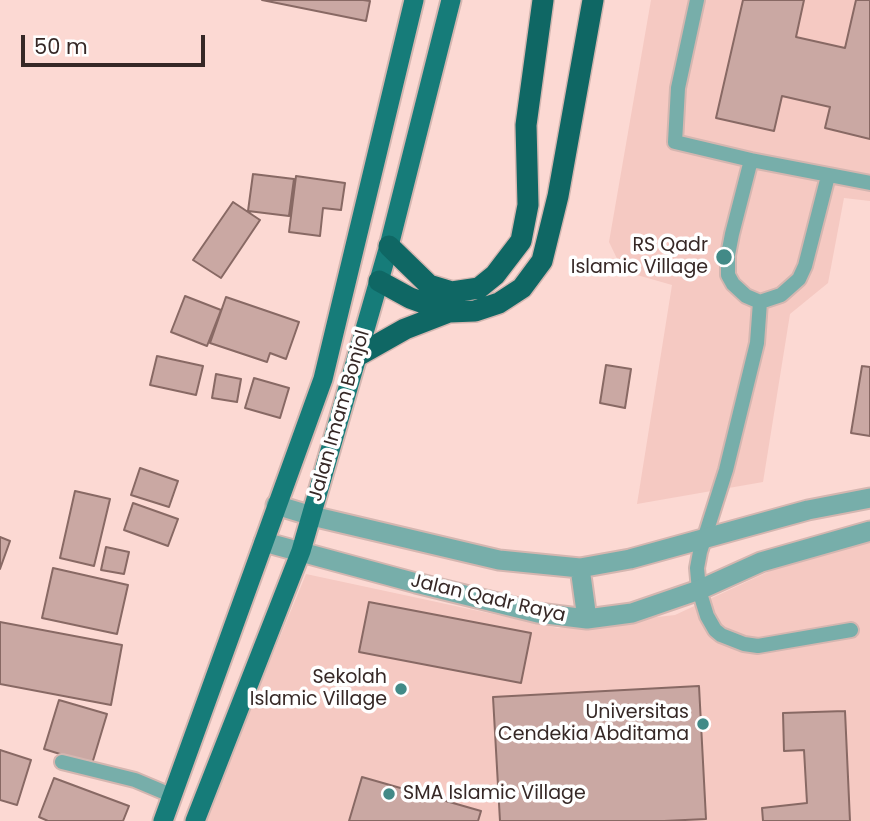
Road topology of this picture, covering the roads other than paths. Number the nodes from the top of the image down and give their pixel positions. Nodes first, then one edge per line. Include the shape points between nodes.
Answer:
1 (414, 0) edge
2 (450, 0) edge
3 (543, 0) edge
4 (593, 0) edge
5 (698, 0) edge
6 (751, 160) junction
7 (828, 176) junction
8 (870, 183) edge
9 (389, 246) junction
10 (379, 281) junction
11 (760, 302) junction
12 (449, 312) junction
13 (359, 355) junction
14 (870, 498) edge
15 (276, 505) junction
16 (312, 516) junction
17 (870, 531) edge
18 (704, 540) junction
19 (264, 541) junction
20 (301, 551) junction
21 (580, 568) junction
22 (699, 590) junction
23 (587, 620) junction
24 (851, 630) dead end
25 (62, 762) dead end
26 (173, 796) junction
27 (163, 821) edge
28 (195, 821) edge

1 - 15 main road, Jalan Imam Bonjol via 323,379
2 - 9 main road, Jalan Imam Bonjol
3 - 9 highway via 526,125 528,205 521,241 479,288 452,292 429,285
4 - 12 highway via 542,261 522,288 499,303 475,311
5 - 6 lane via 678,88 675,142
6 - 7 lane
6 - 11 lane via 732,234 729,275 746,296
7 - 8 lane
7 - 11 lane via 799,279 781,295
9 - 10 main road, Jalan Imam Bonjol
10 - 12 highway
10 - 13 main road, Jalan Imam Bonjol
11 - 18 lane via 757,343
12 - 13 highway via 405,329
13 - 16 main road, Jalan Imam Bonjol
14 - 18 street, Jalan Qadr Raya via 808,510
15 - 16 street, Jalan Qadr Raya
15 - 19 main road, Jalan Imam Bonjol
16 - 20 main road, Jalan Imam Bonjol
16 - 21 street, Jalan Qadr Raya via 499,560
17 - 22 street, Jalan Qadr Raya via 761,562
18 - 21 street, Jalan Qadr Raya
18 - 22 lane via 697,568
19 - 20 street, Jalan Qadr Raya
19 - 26 main road, Jalan Imam Bonjol
20 - 23 street, Jalan Qadr Raya via 538,613
20 - 28 main road, Jalan Imam Bonjol
21 - 23 street
22 - 23 street, Jalan Qadr Raya via 632,613
22 - 24 lane via 715,630 744,644 758,646
25 - 26 lane via 135,780
26 - 27 main road, Jalan Imam Bonjol

